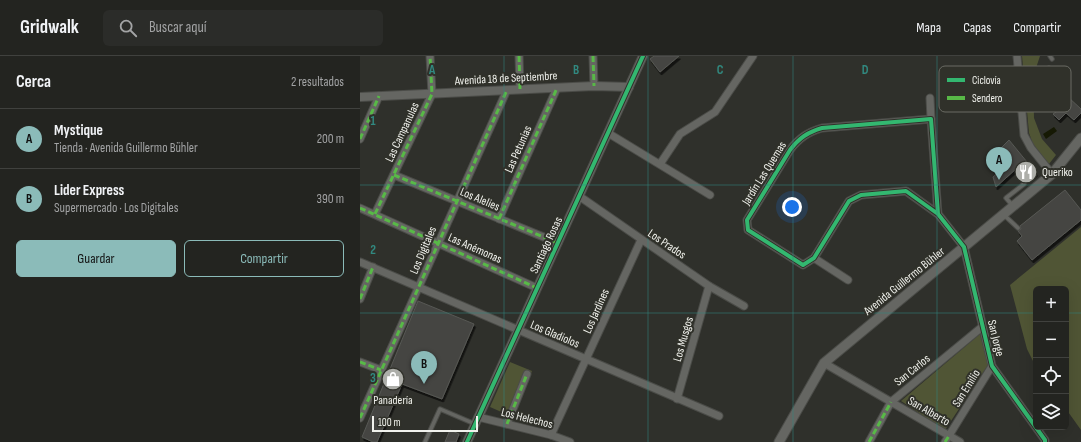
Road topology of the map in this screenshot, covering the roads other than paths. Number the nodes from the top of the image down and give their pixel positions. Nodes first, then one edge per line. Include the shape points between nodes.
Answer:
1 (430, 56) edge
2 (519, 56) edge
3 (593, 56) edge
4 (643, 56) edge
5 (753, 56) edge
6 (1017, 56) edge
7 (1018, 66) edge
8 (594, 86) junction
9 (629, 87) junction
10 (557, 88) junction
11 (520, 89) junction
12 (507, 90) junction
13 (432, 94) junction
14 (379, 96) junction
15 (360, 97) edge
16 (930, 98) dead end
17 (1022, 112) edge
18 (931, 119) junction
19 (608, 133) junction
20 (360, 138) edge
21 (1081, 138) edge
22 (660, 164) junction
23 (1052, 174) junction
24 (394, 175) junction
25 (1024, 184) dead end
26 (710, 195) dead end
27 (579, 196) junction
28 (456, 201) junction
29 (1014, 207) junction
30 (360, 208) edge
31 (375, 214) junction
32 (938, 214) junction
33 (1004, 215) junction
34 (499, 219) junction
35 (1018, 228) dead end
36 (641, 240) junction
37 (438, 243) junction
38 (558, 243) junction
39 (964, 247) junction
40 (814, 258) junction
41 (360, 262) edge
42 (373, 267) junction
43 (848, 280) dead end
44 (709, 286) junction
45 (419, 287) junction
46 (537, 288) junction
47 (360, 299) edge
48 (744, 306) dead end
49 (982, 327) junction
50 (518, 330) junction
51 (586, 359) junction
52 (360, 362) edge
53 (824, 363) junction
54 (992, 366) junction
55 (381, 370) junction
56 (527, 374) dead end
57 (677, 399) junction
58 (891, 402) junction
59 (719, 416) dead end
60 (360, 418) edge
61 (477, 420) junction
62 (507, 424) junction
63 (551, 435) junction
64 (947, 439) edge
65 (425, 442) edge
66 (467, 442) edge
67 (570, 442) edge
68 (779, 442) edge
69 (869, 442) edge
70 (960, 442) edge
71 (1045, 442) edge

1 - 13 street, Las Campanulas
2 - 11 street
3 - 8 street
4 - 9 street, Santiago Rosas
5 - 22 street via 715,112 680,134
6 - 7 street
8 - 9 street, Avenida 18 de Septiembre
8 - 10 street, Avenida 18 de Septiembre
9 - 19 street, Santiago Rosas
10 - 11 street, Avenida 18 de Septiembre
10 - 34 street, Las Petunias
11 - 12 street, Avenida 18 de Septiembre
12 - 13 street, Avenida 18 de Septiembre
12 - 28 street, Los Digitales
13 - 14 street, Avenida 18 de Septiembre
13 - 24 street, Las Campanulas
14 - 15 street, Avenida 18 de Septiembre
14 - 20 street
16 - 18 street
17 - 23 street via 1026,140
18 - 32 street
18 - 40 street, Jardín Las Quemas via 822,128 804,135 794,144 747,220 748,230 803,264
19 - 22 street
19 - 27 street, Santiago Rosas
21 - 23 main road, Avenida Guillermo Bühler
22 - 26 street
23 - 29 main road, Avenida Guillermo Bühler
24 - 28 street, Los Alelies
24 - 31 street, Las Campanulas
25 - 29 lane via 1006,198
27 - 36 street, Los Prados
27 - 38 street, Santiago Rosas
28 - 34 street, Los Alelies
28 - 37 street, Los Digitales
29 - 33 main road, Avenida Guillermo Bühler
30 - 31 street, Las Anémonas
31 - 37 street, Las Anémonas
32 - 39 street
32 - 40 street via 906,191 856,197 846,204
33 - 35 lane
33 - 39 main road, Avenida Guillermo Bühler
34 - 38 street, Los Alelies
36 - 44 street, Los Prados
36 - 51 street, Los Jardines
37 - 45 street, Los Digitales
37 - 46 street, Las Anémonas
38 - 46 street, Santiago Rosas
39 - 49 street, San Jorge
39 - 53 main road, Avenida Guillermo Bühler
40 - 43 street
41 - 42 street, Los Gladiolos
42 - 45 street, Los Gladiolos
42 - 47 street
44 - 48 street, Los Prados
44 - 57 street, Los Musgos
45 - 50 street, Los Gladiolos
45 - 55 street, Los Digitales
46 - 50 street, Santiago Rosas
49 - 54 street, San Jorge
49 - 58 street, San Carlos
50 - 51 street, Los Gladiolos
50 - 61 street, Santiago Rosas
51 - 57 street, Los Gladiolos
51 - 63 street, Los Jardines
52 - 55 street
53 - 58 street, San Alberto
53 - 68 main road, Avenida Guillermo Bühler
54 - 64 street, San Emilio
54 - 71 street, San Jorge
55 - 60 street, Los Digitales
56 - 62 street
57 - 59 street, Los Gladiolos
58 - 64 street, San Alberto
58 - 69 street, San Carlos
61 - 62 street, Los Helechos
61 - 65 lane via 440,409
61 - 66 street, Santiago Rosas
62 - 63 street, Los Helechos
63 - 67 street, Los Helechos
64 - 70 street, San Alberto

